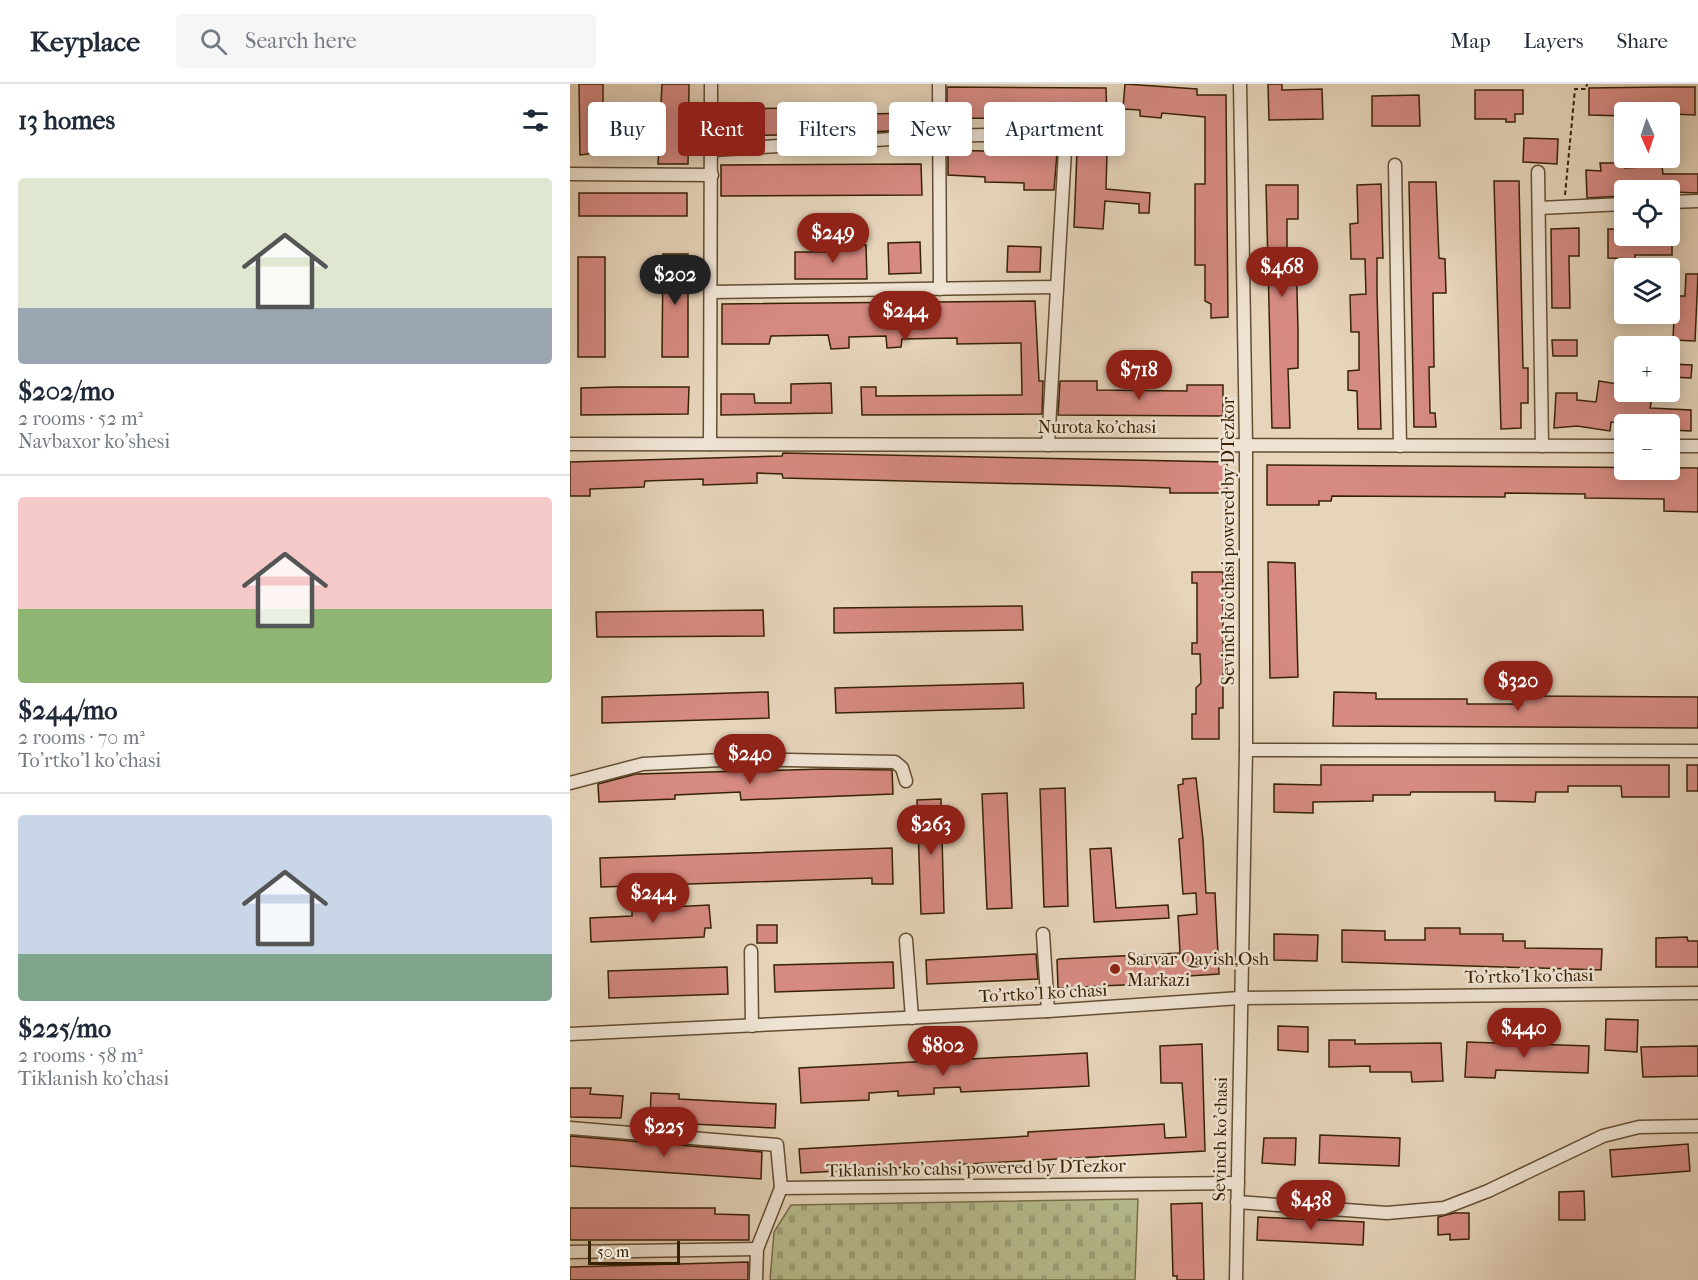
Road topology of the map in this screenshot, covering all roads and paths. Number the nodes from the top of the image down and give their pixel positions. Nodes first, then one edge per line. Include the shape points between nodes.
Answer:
1 (711, 84) edge
2 (939, 84) edge
3 (1240, 84) edge
4 (1587, 84) edge
5 (711, 102) edge
6 (939, 102) edge
7 (972, 135) edge
8 (889, 139) edge
9 (765, 147) edge
10 (712, 156) edge
11 (939, 156) edge
12 (1395, 165) dead end
13 (1538, 172) dead end
14 (570, 174) edge
15 (712, 175) junction
16 (1698, 201) edge
17 (1680, 202) edge
18 (1614, 204) edge
19 (1564, 207) junction
20 (1539, 208) junction
21 (1057, 287) junction
22 (940, 289) junction
23 (711, 292) junction
24 (570, 444) edge
25 (710, 444) junction
26 (1048, 445) junction
27 (1246, 446) junction
28 (1400, 446) junction
29 (1542, 446) junction
30 (1614, 446) edge
31 (1680, 446) edge
32 (1698, 446) edge
33 (1246, 750) junction
34 (1698, 752) edge
35 (906, 781) dead end
36 (570, 783) edge
37 (1043, 934) dead end
38 (906, 940) dead end
39 (751, 951) dead end
40 (1698, 993) edge
41 (1240, 998) junction
42 (1048, 1011) junction
43 (912, 1018) junction
44 (752, 1026) junction
45 (570, 1034) edge
46 (1698, 1126) edge
47 (570, 1128) edge
48 (1238, 1183) junction
49 (781, 1188) junction
50 (1237, 1202) junction
51 (757, 1249) junction
52 (570, 1252) edge
53 (756, 1280) edge
54 (1236, 1280) edge

1 - 5 street
2 - 6 street
3 - 27 street, Sevinch ko'chasi powered by DTezkor
4 - 19 path via 1586,89 1575,89
7 - 21 street via 1066,134
8 - 9 street
10 - 15 street
11 - 22 street
12 - 28 street
13 - 20 street
14 - 15 street
15 - 23 street
16 - 17 street
18 - 19 street
19 - 20 street
20 - 29 street
21 - 22 street
21 - 26 street
22 - 23 street
23 - 25 street
24 - 25 street, Nurota ko'chasi
25 - 26 street, Nurota ko'chasi
26 - 27 street, Nurota ko'chasi
27 - 28 street, Nurota ko'chasi
27 - 33 street, Sevinch ko'chasi powered by DTezkor
28 - 29 street, Nurota ko'chasi
29 - 30 street, Nurota ko'chasi
31 - 32 street
33 - 34 street
33 - 41 street, Sevinch ko'chasi powered by DTezkor
35 - 36 street via 902,768 895,762 742,759 643,764
37 - 42 street
38 - 43 street
39 - 44 street
40 - 41 street, To'rtko'l ko'chasi
41 - 42 street, To'rtko'l ko'chasi
41 - 48 street, Sevinch ko'chasi
42 - 43 street, To'rtko'l ko'chasi
43 - 44 street, To'rtko'l ko'chasi
44 - 45 street, To'rtko'l ko'chasi
46 - 50 street via 1639,1127 1603,1136 1444,1208 1387,1213
47 - 49 street via 777,1145
48 - 49 street, Tiklanish ko'cahsi powered by DTezkor
48 - 50 street, Sevinch ko'chasi
49 - 51 street
50 - 54 street, Sevinch ko'chasi
51 - 52 street
51 - 53 street

